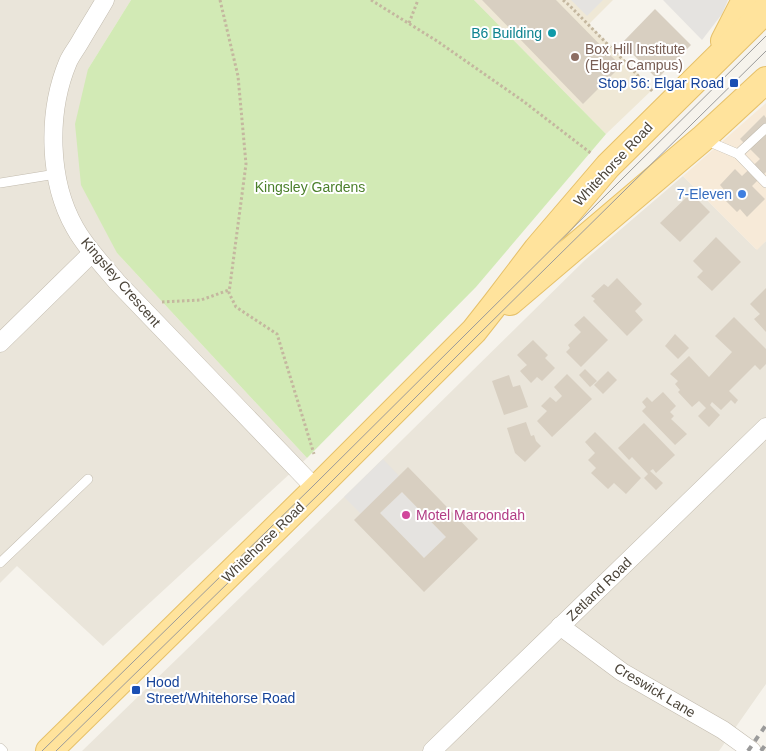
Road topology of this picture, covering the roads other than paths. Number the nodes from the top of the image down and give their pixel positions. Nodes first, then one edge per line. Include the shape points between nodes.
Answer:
1 (105, 0) edge
2 (745, 0) edge
3 (766, 10) edge
4 (714, 62) junction
5 (766, 80) edge
6 (766, 128) edge
7 (702, 139) junction
8 (738, 154) junction
9 (56, 174) junction
10 (0, 183) edge
11 (766, 183) edge
12 (92, 253) junction
13 (474, 331) junction
14 (0, 343) edge
15 (766, 427) edge
16 (88, 479) dead end
17 (316, 489) junction
18 (0, 563) edge
19 (560, 626) junction
20 (0, 748) edge
21 (3, 751) edge
22 (49, 751) edge
23 (432, 751) edge
24 (752, 751) edge

1 - 9 street, Kingsley Crescent via 68,61 58,93 54,126
2 - 4 main road
3 - 4 main road, Whitehorse Road
4 - 13 main road, Whitehorse Road via 608,166 537,249
5 - 7 main road, Whitehorse Road
6 - 8 lane
7 - 8 lane
7 - 13 main road, Whitehorse Road
8 - 11 lane
9 - 10 lane
9 - 12 street, Kingsley Crescent via 60,196 75,228
12 - 14 street
12 - 17 street, Kingsley Crescent
13 - 17 main road, Whitehorse Road
15 - 19 street, Zetland Road
16 - 18 lane
17 - 22 main road, Whitehorse Road
19 - 23 street, Zetland Road
19 - 24 street, Creswick Lane via 622,672 723,730
20 - 21 lane

